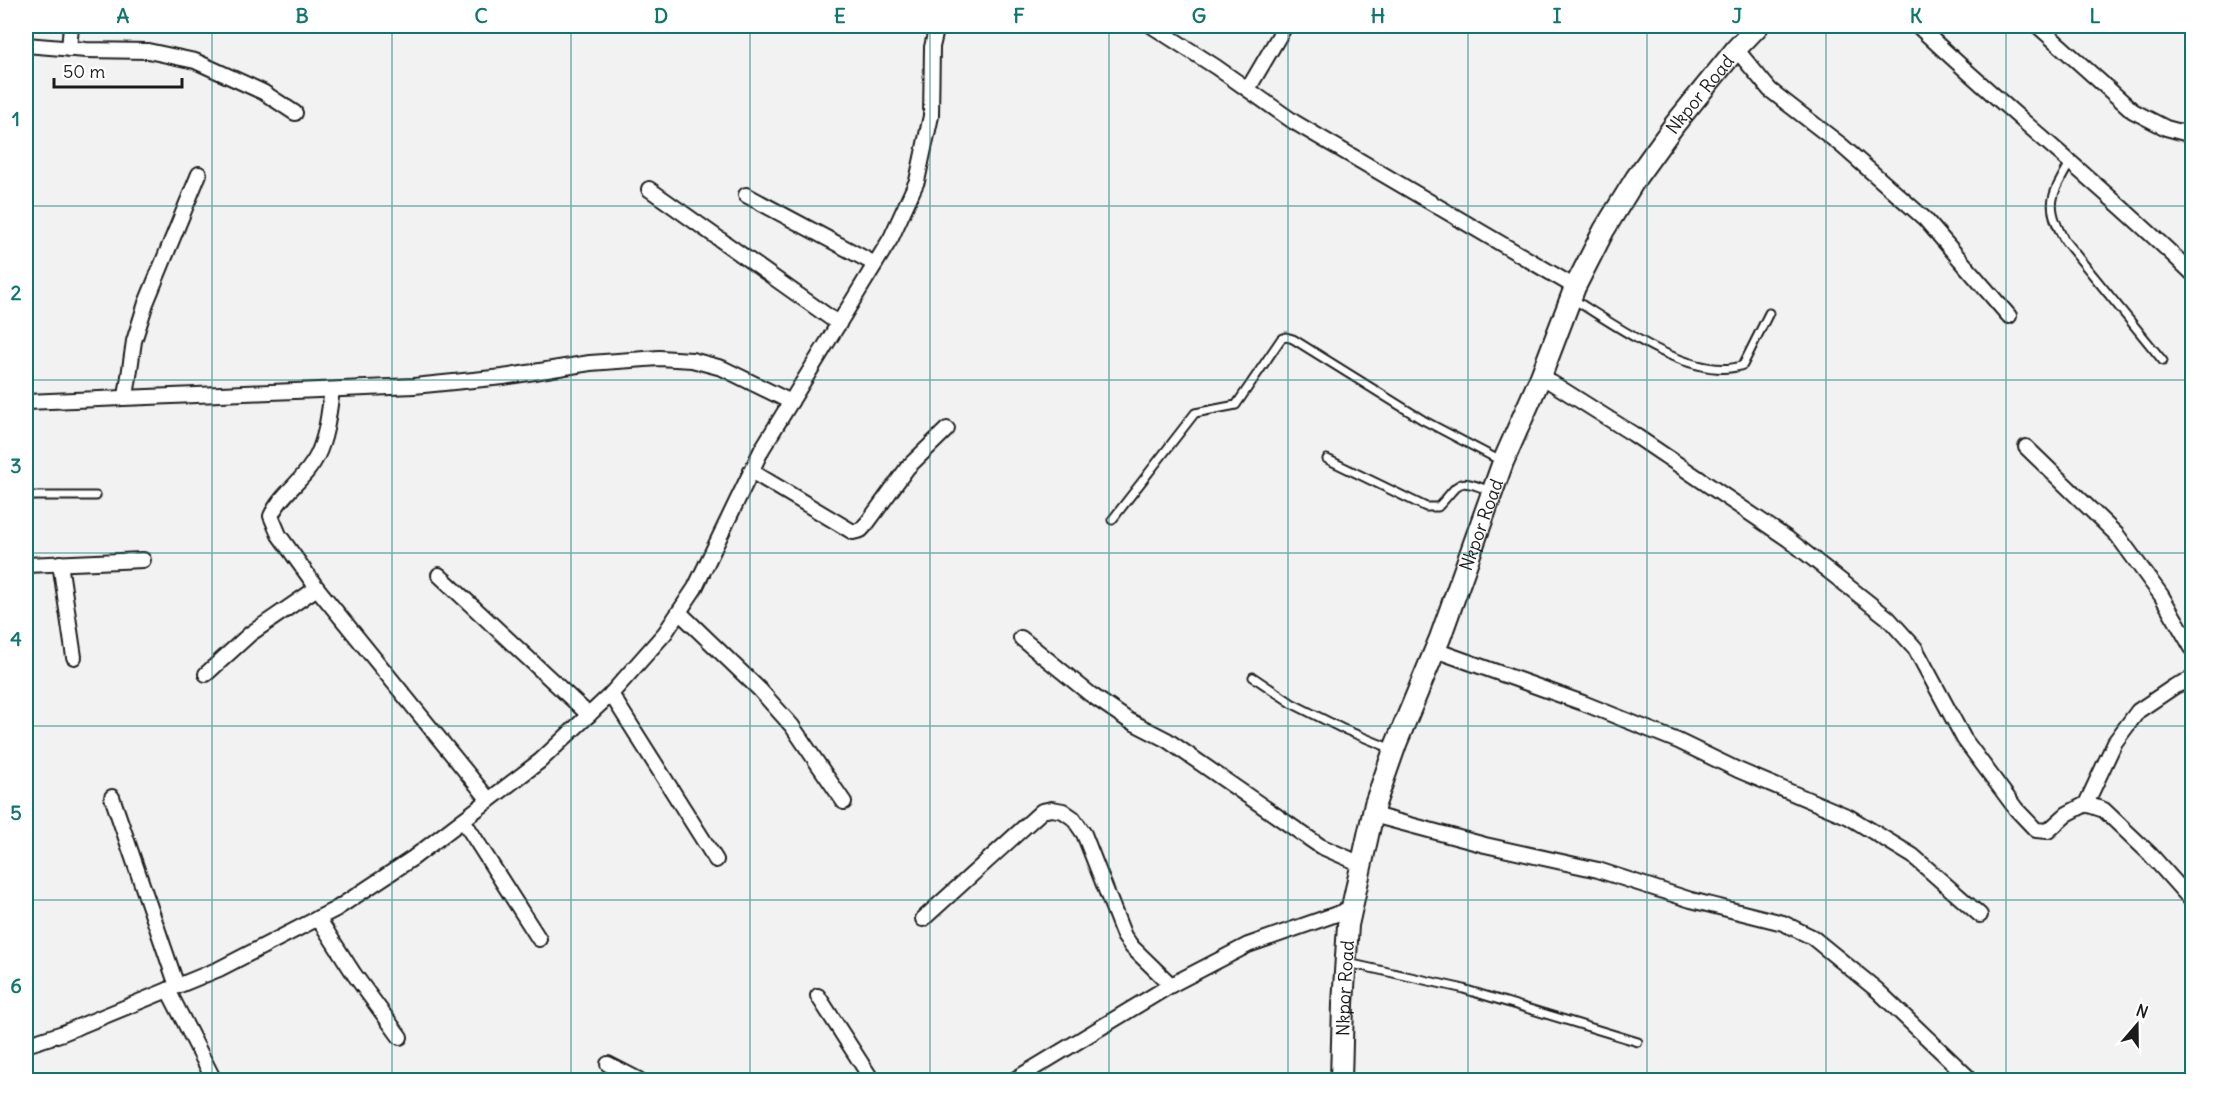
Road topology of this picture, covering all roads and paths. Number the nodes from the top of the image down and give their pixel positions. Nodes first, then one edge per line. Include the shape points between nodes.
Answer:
1 (71, 26) edge
2 (937, 26) edge
3 (1152, 26) edge
4 (1285, 26) edge
5 (1758, 26) edge
6 (1918, 26) edge
7 (2038, 26) edge
8 (26, 45) edge
9 (69, 49) junction
10 (1736, 49) junction
11 (1248, 89) junction
12 (295, 113) dead end
13 (2193, 135) edge
14 (2070, 161) junction
15 (199, 174) dead end
16 (649, 189) dead end
17 (746, 195) dead end
18 (875, 264) junction
19 (2193, 273) edge
20 (1573, 292) junction
21 (1770, 313) dead end
22 (2008, 316) dead end
23 (839, 324) junction
24 (2163, 361) dead end
25 (1541, 376) junction
26 (332, 390) junction
27 (126, 397) junction
28 (26, 402) edge
29 (791, 402) junction
30 (947, 429) dead end
31 (2026, 447) dead end
32 (1327, 459) dead end
33 (1503, 462) junction
34 (751, 471) junction
35 (1493, 492) junction
36 (26, 496) edge
37 (96, 496) dead end
38 (1112, 520) dead end
39 (143, 560) dead end
40 (60, 563) junction
41 (26, 565) edge
42 (439, 575) dead end
43 (317, 588) junction
44 (679, 612) junction
45 (1021, 638) dead end
46 (2193, 648) edge
47 (1435, 650) junction
48 (74, 657) dead end
49 (206, 674) dead end
50 (1253, 677) dead end
51 (2193, 679) edge
52 (611, 694) junction
53 (589, 715) junction
54 (1394, 750) junction
55 (112, 797) dead end
56 (489, 800) junction
57 (844, 802) dead end
58 (2085, 804) junction
59 (1372, 815) junction
60 (463, 820) junction
61 (716, 860) dead end
62 (1361, 864) junction
63 (2193, 901) edge
64 (1351, 909) junction
65 (1980, 915) dead end
66 (318, 918) junction
67 (923, 919) dead end
68 (539, 939) dead end
69 (1346, 963) junction
70 (1172, 985) junction
71 (173, 988) junction
72 (818, 996) dead end
73 (400, 1037) dead end
74 (1638, 1042) dead end
75 (26, 1046) edge
76 (608, 1064) dead end
77 (214, 1080) edge
78 (639, 1080) edge
79 (872, 1080) edge
80 (1014, 1080) edge
81 (1341, 1080) edge
82 (1971, 1080) edge

1 - 9 street
2 - 18 street via 932,47 931,116 916,181
3 - 11 street
4 - 11 street
5 - 10 street, Nkpor Road
6 - 14 street
7 - 13 street via 2133,111 2166,128
8 - 9 street
9 - 12 street via 148,51 195,61 263,92
10 - 20 street, Nkpor Road via 1636,178
10 - 22 street via 1770,90 1841,145 1924,219
11 - 20 street via 1294,122
14 - 19 street
14 - 24 lane via 2053,196 2054,221 2065,241
15 - 27 street via 146,303 134,341
16 - 23 street
17 - 18 street
18 - 23 street
20 - 21 lane via 1644,343 1672,358 1724,369 1743,365
20 - 25 street, Nkpor Road
23 - 29 street
25 - 33 street, Nkpor Road
25 - 58 street via 1788,539 1888,618 1915,648 1964,739 2036,830 2048,831
26 - 27 street
26 - 29 street via 414,386 658,358 692,360 722,369
26 - 43 street via 318,455 271,516 279,535
27 - 28 street
29 - 34 street
30 - 34 street via 908,467 861,530 853,532
31 - 46 street via 2117,535 2161,595
32 - 35 lane via 1426,507 1438,507 1461,482
33 - 35 street, Nkpor Road
33 - 38 lane via 1423,420 1286,337 1236,405 1195,413
34 - 44 street via 695,588
35 - 47 street, Nkpor Road
36 - 37 lane
39 - 40 street
40 - 41 street
40 - 48 street
42 - 53 street
43 - 49 street via 250,634
43 - 56 street
44 - 52 street
44 - 57 street via 760,690
45 - 62 street via 1128,720 1167,740 1320,846
47 - 54 street, Nkpor Road
47 - 65 street via 1678,741 1849,817 1913,856
50 - 54 lane via 1293,704
51 - 58 street via 2175,686 2138,711 2115,742
52 - 53 street
52 - 61 street
53 - 56 street via 540,762
54 - 59 street, Nkpor Road
55 - 71 street
56 - 60 street
58 - 63 street via 2104,810
59 - 62 street, Nkpor Road
59 - 82 street via 1598,870 1691,900 1783,923 1812,937 1877,990
60 - 66 street via 413,858
60 - 68 street
62 - 64 street, Nkpor Road
64 - 69 street, Nkpor Road
64 - 70 street via 1248,945
66 - 71 street
66 - 73 street
67 - 70 street via 1042,811 1052,808 1073,819 1084,834 1124,936
69 - 74 lane via 1460,988
69 - 81 street, Nkpor Road
70 - 80 street
71 - 75 street
71 - 77 street
72 - 79 street
76 - 78 street

